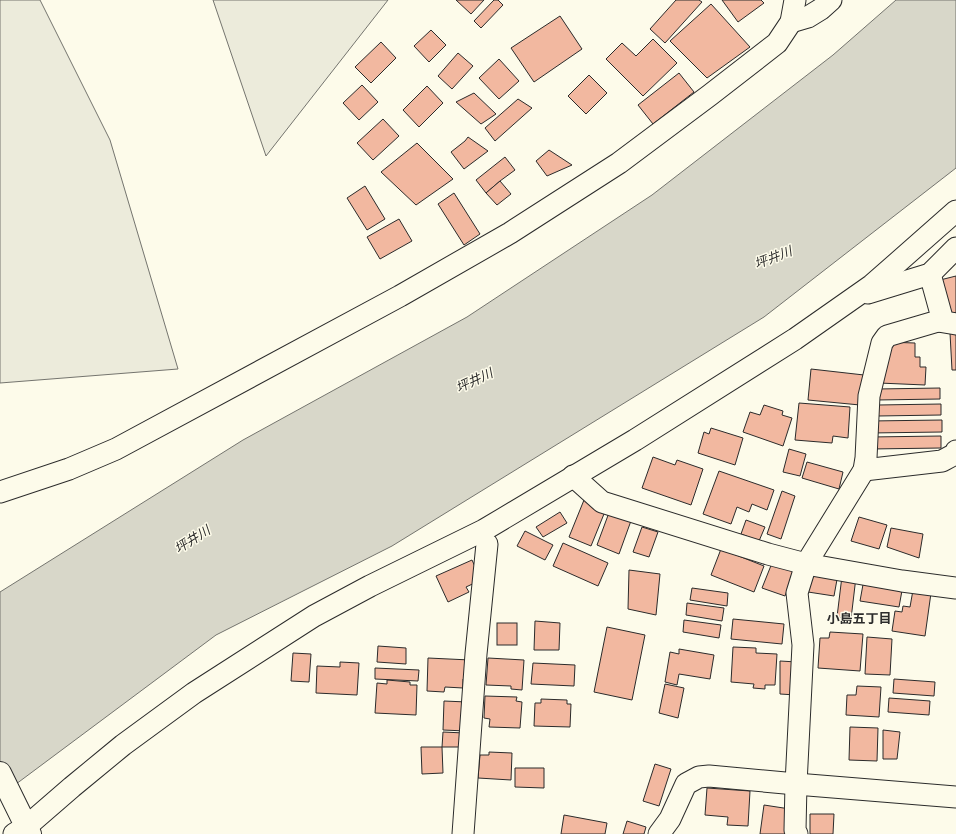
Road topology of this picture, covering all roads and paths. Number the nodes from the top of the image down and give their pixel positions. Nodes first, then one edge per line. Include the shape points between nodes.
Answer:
1 (795, 0) edge
2 (832, 0) edge
3 (791, 22) junction
4 (956, 211) edge
5 (956, 248) edge
6 (930, 274) junction
7 (854, 298) junction
8 (947, 323) edge
9 (956, 451) edge
10 (864, 470) junction
11 (573, 476) junction
12 (8, 489) edge
13 (0, 505) edge
14 (487, 544) dead end
15 (806, 564) junction
16 (956, 588) edge
17 (0, 773) edge
18 (796, 784) junction
19 (956, 797) edge
20 (23, 828) edge
21 (463, 834) edge
22 (659, 834) edge
23 (797, 834) edge

1 - 3 street
2 - 3 street via 808,17
3 - 12 street via 777,43 710,95 619,163 510,233 400,296 116,449 69,469
4 - 7 street
5 - 6 street
6 - 7 street
6 - 8 street via 941,314
7 - 11 street via 796,339
8 - 10 street via 887,336 882,343 869,396
9 - 10 street via 942,461
10 - 15 street
11 - 15 street via 602,502
11 - 20 street via 484,530 314,616 194,694 123,745
12 - 13 street via 6,502
14 - 21 street
15 - 16 street
15 - 18 street via 797,593 803,645
17 - 20 highway
18 - 19 street
18 - 22 street via 699,777 686,784 670,819
18 - 23 street

